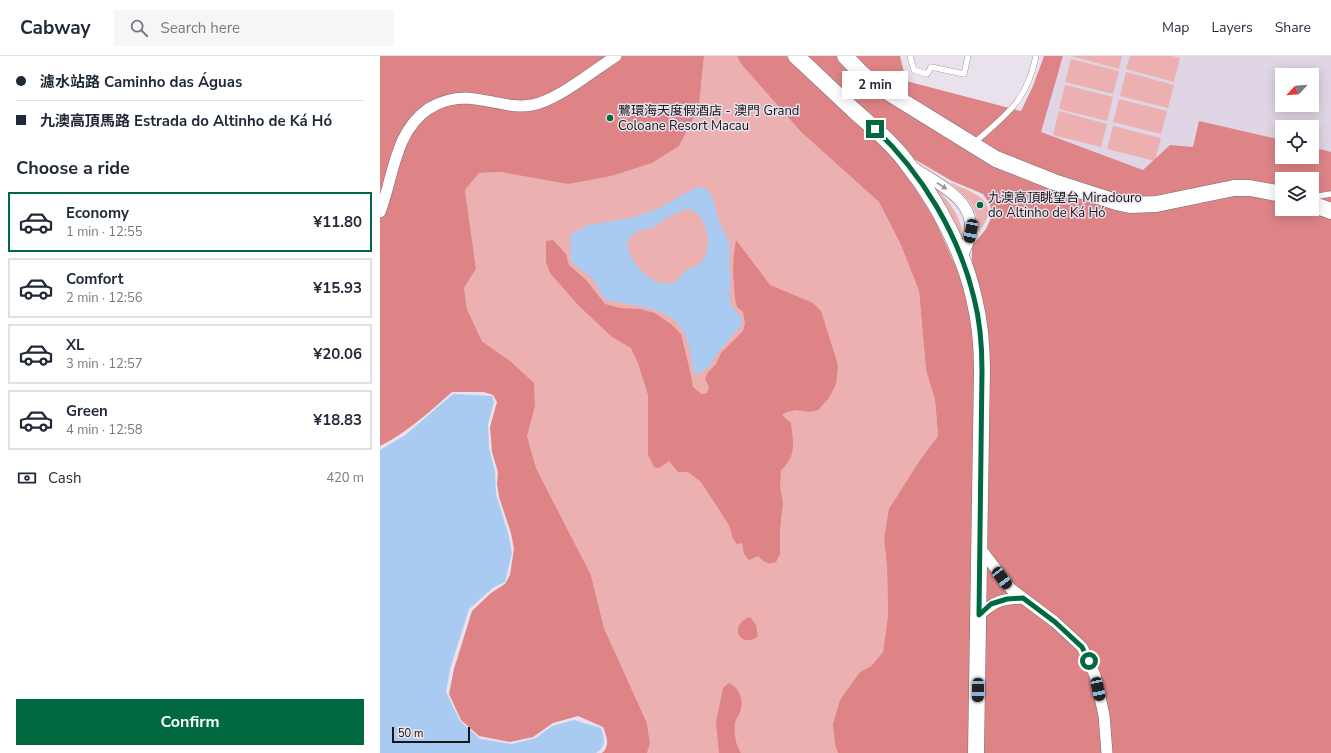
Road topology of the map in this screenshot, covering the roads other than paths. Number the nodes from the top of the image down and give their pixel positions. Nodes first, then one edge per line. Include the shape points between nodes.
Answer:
1 (616, 56) edge
2 (796, 56) edge
3 (845, 56) edge
4 (910, 56) edge
5 (968, 56) edge
6 (1036, 56) edge
7 (972, 144) junction
8 (909, 165) junction
9 (1275, 193) edge
10 (1331, 194) edge
11 (1319, 195) edge
12 (1319, 207) edge
13 (1331, 211) edge
14 (380, 212) edge
15 (961, 258) junction
16 (980, 548) junction
17 (1023, 598) junction
18 (979, 615) junction
19 (976, 753) edge
20 (1107, 753) edge

1 - 14 street via 550,99 532,105 466,98 434,105 415,120 405,135
2 - 8 main road via 886,139
3 - 7 main road via 872,83
4 - 5 lane via 914,70 927,74 931,67 964,74
6 - 7 lane via 1027,87 1014,107
7 - 9 main road via 1019,169 1092,195 1130,205 1156,204 1234,188
8 - 15 main road via 930,194
8 -> 15 street via 954,194 964,204 971,231 968,245
10 - 11 lane
12 - 13 main road
15 - 16 main road via 974,297 982,348
16 - 17 street via 1011,589
16 - 18 main road
17 - 18 street via 996,602
17 - 20 street via 1082,647 1096,675 1104,715
18 - 19 main road

